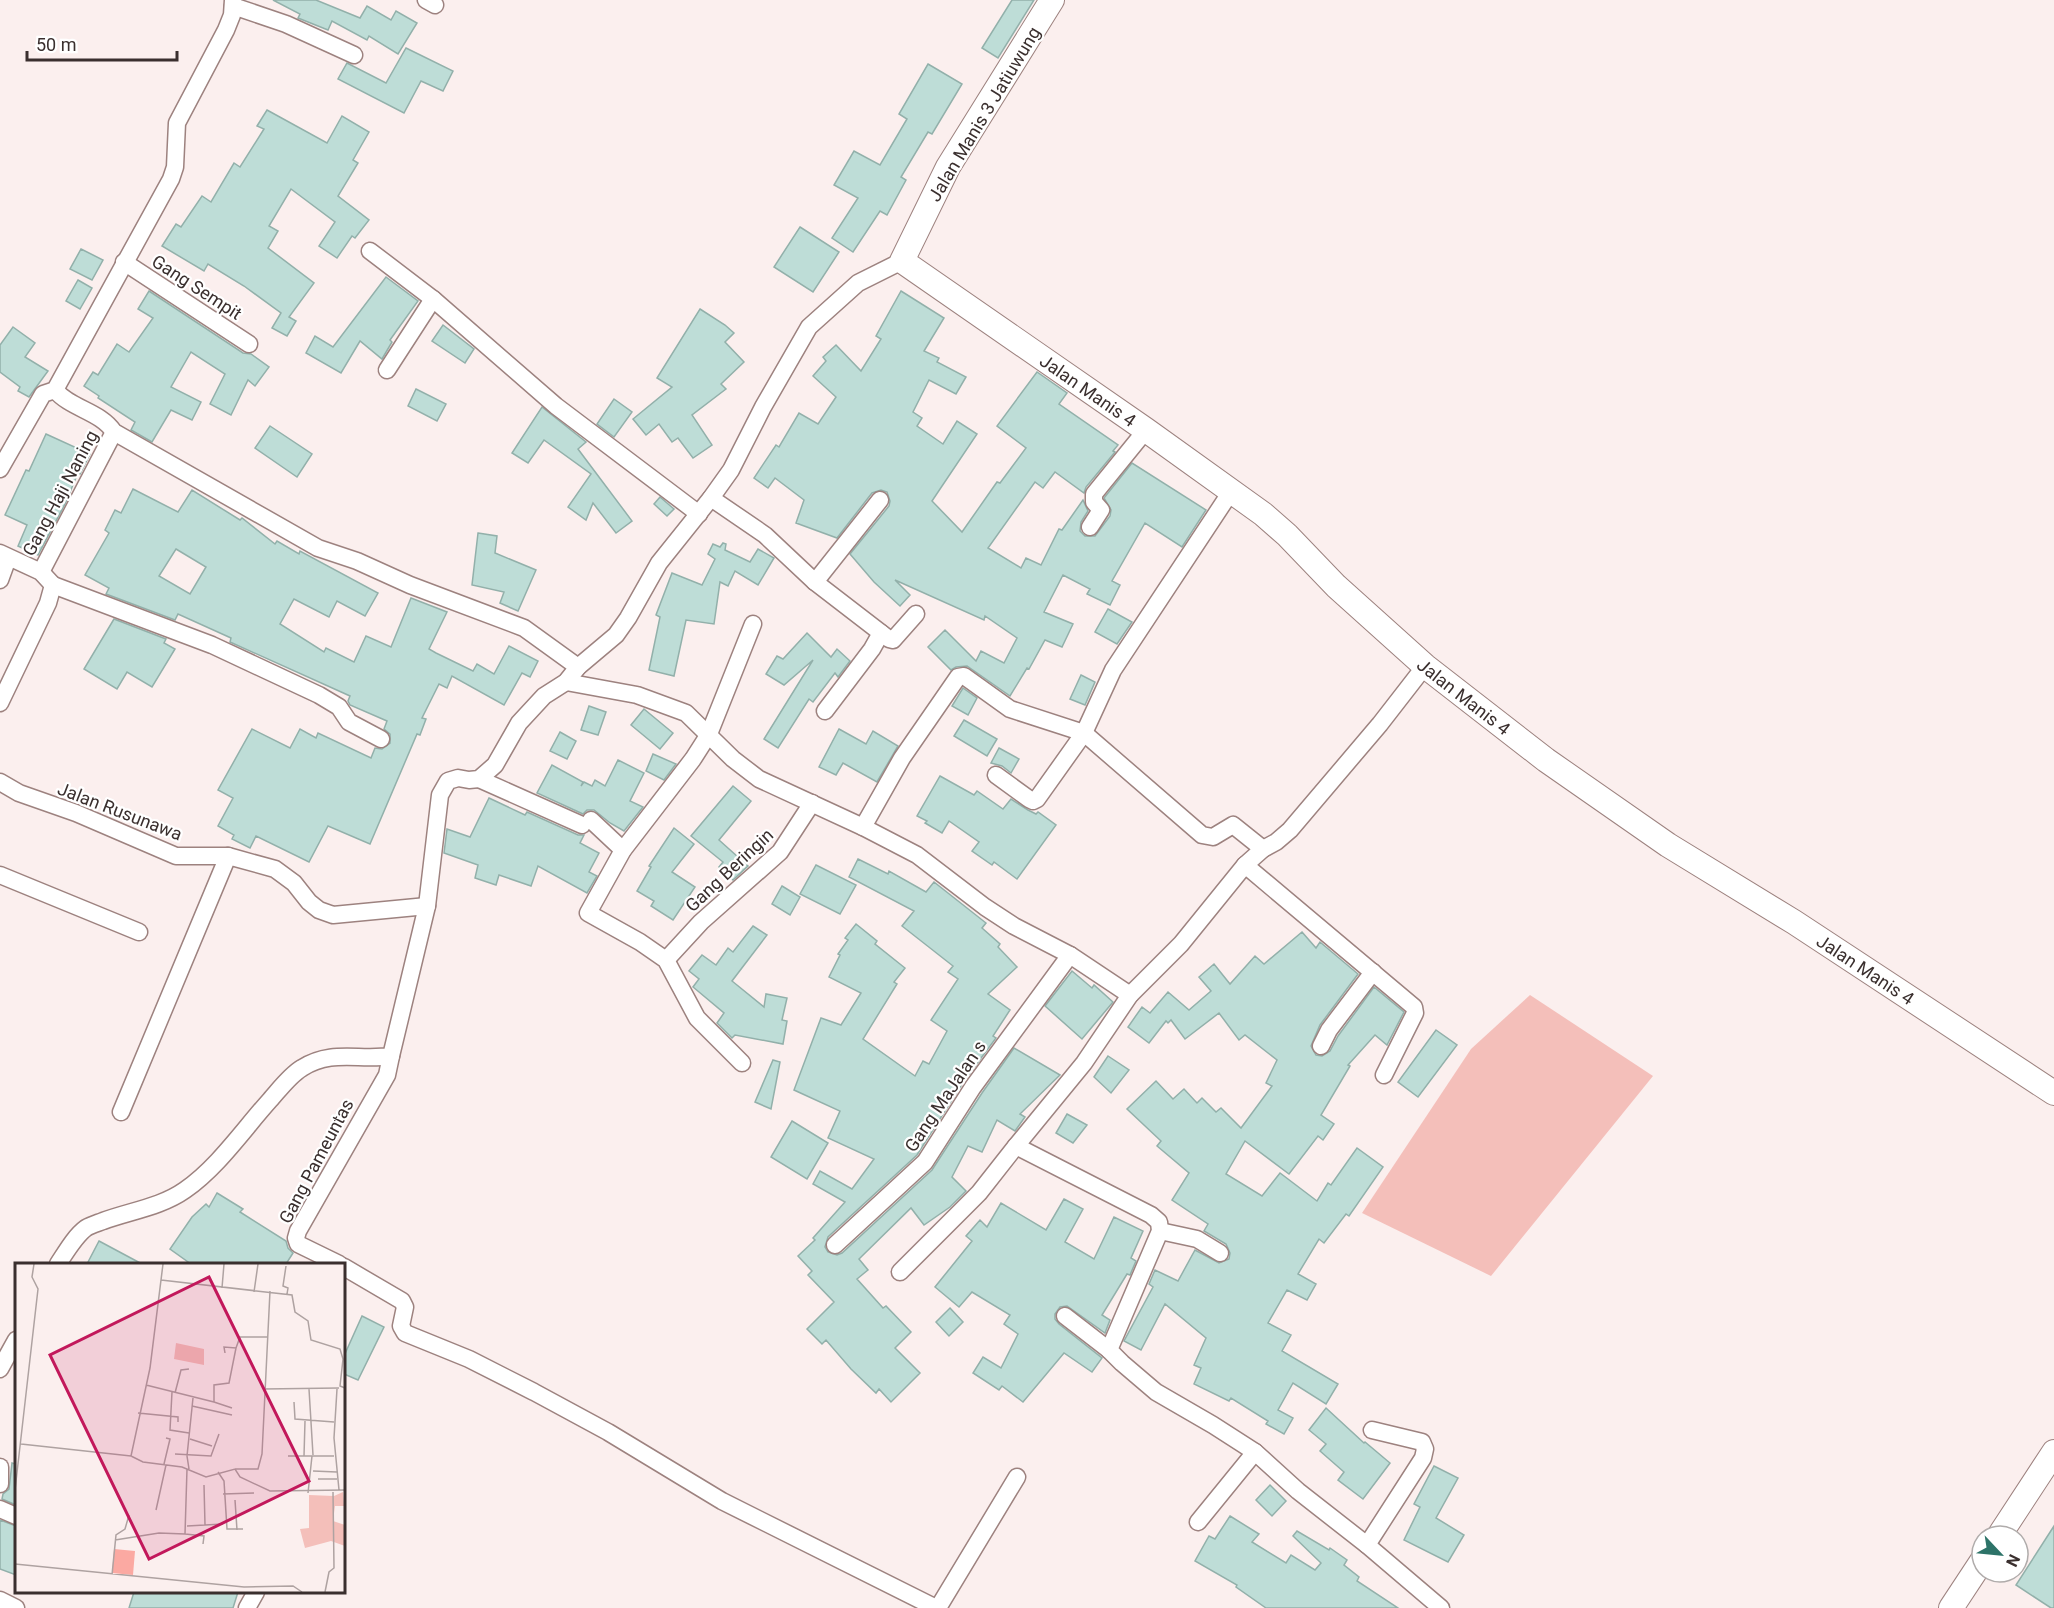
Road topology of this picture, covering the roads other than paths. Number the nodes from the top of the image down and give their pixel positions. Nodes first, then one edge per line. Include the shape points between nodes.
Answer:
1 (1052, 0) edge
2 (233, 3) edge
3 (354, 55) dead end
4 (370, 251) dead end
5 (902, 261) junction
6 (124, 262) junction
7 (433, 299) junction
8 (249, 344) dead end
9 (387, 370) dead end
10 (55, 390) junction
11 (114, 432) junction
12 (1142, 436) junction
13 (0, 469) edge
14 (1232, 490) junction
15 (711, 498) junction
16 (880, 500) dead end
17 (699, 514) junction
18 (1090, 527) dead end
19 (4, 555) edge
20 (41, 572) junction
21 (0, 580) edge
22 (815, 582) junction
23 (53, 585) junction
24 (916, 614) dead end
25 (753, 624) dead end
26 (881, 633) junction
27 (1425, 666) junction
28 (578, 667) junction
29 (566, 682) junction
30 (0, 703) edge
31 (825, 711) dead end
32 (1084, 733) junction
33 (709, 734) junction
34 (381, 739) dead end
35 (996, 776) dead end
36 (479, 779) junction
37 (0, 782) edge
38 (812, 803) junction
39 (863, 827) junction
40 (1263, 849) junction
41 (623, 850) junction
42 (228, 856) junction
43 (1245, 865) junction
44 (0, 875) edge
45 (427, 906) junction
46 (139, 932) dead end
47 (1070, 955) junction
48 (666, 960) junction
49 (1373, 972) junction
50 (1130, 995) junction
51 (1321, 1046) dead end
52 (392, 1056) junction
53 (742, 1063) dead end
54 (1383, 1075) dead end
55 (2054, 1093) edge
56 (121, 1112) dead end
57 (1016, 1146) junction
58 (1160, 1231) junction
59 (836, 1245) dead end
60 (1220, 1253) dead end
61 (59, 1263) edge
62 (337, 1263) edge
63 (345, 1268) edge
64 (900, 1272) dead end
65 (1065, 1316) dead end
66 (15, 1342) edge
67 (1109, 1350) junction
68 (0, 1370) edge
69 (1372, 1430) dead end
70 (1255, 1452) junction
71 (2054, 1452) edge
72 (0, 1467) edge
73 (1017, 1477) dead end
74 (0, 1484) edge
75 (0, 1509) edge
76 (15, 1516) edge
77 (1198, 1522) dead end
78 (2007, 1524) edge
79 (1367, 1545) junction
80 (1970, 1579) edge
81 (255, 1593) edge
82 (0, 1600) edge
83 (930, 1607) edge
84 (16, 1608) edge
85 (247, 1608) edge
86 (1441, 1608) edge
87 (1951, 1608) edge

1 - 5 street, Jalan Manis 3 Jatiuwung via 948,167
2 - 3 street
2 - 6 street via 226,30 177,123 171,178
4 - 7 street
5 - 12 street, Jalan Manis 4
5 - 15 street via 858,283 809,327 731,470
6 - 8 street, Gang Sempit
6 - 10 street
7 - 9 street
7 - 17 street via 556,406
10 - 11 street via 66,401 107,423
10 - 13 street via 43,394 36,404
11 - 20 street, Gang Haji Naning
11 - 28 street via 318,548 524,628
12 - 14 street, Jalan Manis 4
12 - 18 street via 1094,494 1094,502 1101,510
14 - 27 street, Jalan Manis 4 via 1287,535 1336,586
14 - 32 street via 1113,670
15 - 17 street
15 - 22 street via 765,535
16 - 22 street
17 - 28 street via 659,563 616,635
19 - 20 street
19 - 21 street
20 - 23 street
22 - 26 street
23 - 30 street
23 - 34 street via 212,645 276,675 332,702 349,722
24 - 26 street via 893,640
25 - 33 street
26 - 31 street
27 - 40 street via 1290,830
27 - 55 street, Jalan Manis 4 via 1546,760 1668,845 1794,922
28 - 29 street
29 - 33 street via 637,695 686,712
29 - 36 street via 544,696 519,723 495,765
32 - 35 street via 1033,801
32 - 39 street via 1010,709 961,676 902,758
32 - 40 street via 1202,835 1214,837 1233,825
33 - 38 street via 759,779
33 - 41 street
36 - 41 street via 586,822
36 - 45 street via 448,781 440,795
37 - 42 street, Jalan Rusunawa via 176,856
38 - 39 street
38 - 48 street, Gang Beringin via 780,852 701,922
39 - 47 street via 917,855 1014,926
40 - 43 street
41 - 48 street via 588,913 647,945
42 - 45 street, Jalan Rusunawa via 275,869 319,910 333,915
42 - 56 street
43 - 49 street
43 - 50 street via 1181,944
44 - 46 street
45 - 52 street
47 - 50 street
47 - 59 street, Gang MaJalan s via 973,1087 925,1162
48 - 53 street via 697,1018
49 - 51 street
49 - 54 street via 1415,1010
50 - 57 street via 1084,1063
52 - 61 street via 329,1056 302,1068 204,1174 183,1191 158,1204 86,1228
52 - 62 street, Gang Pameuntas via 387,1075 296,1238 298,1244
57 - 58 street via 1151,1215 1159,1222
57 - 64 street via 979,1193
58 - 60 street via 1197,1239
58 - 67 street
63 - 83 street via 402,1301 405,1307 401,1326 405,1333 534,1392 722,1501
65 - 67 street
66 - 68 street
67 - 70 street via 1156,1392
69 - 79 street via 1422,1442 1425,1449
70 - 77 street
70 - 79 street
71 - 78 street
72 - 74 street
73 - 83 street
75 - 76 street
79 - 86 street
80 - 87 street
81 - 85 street
82 - 84 street

